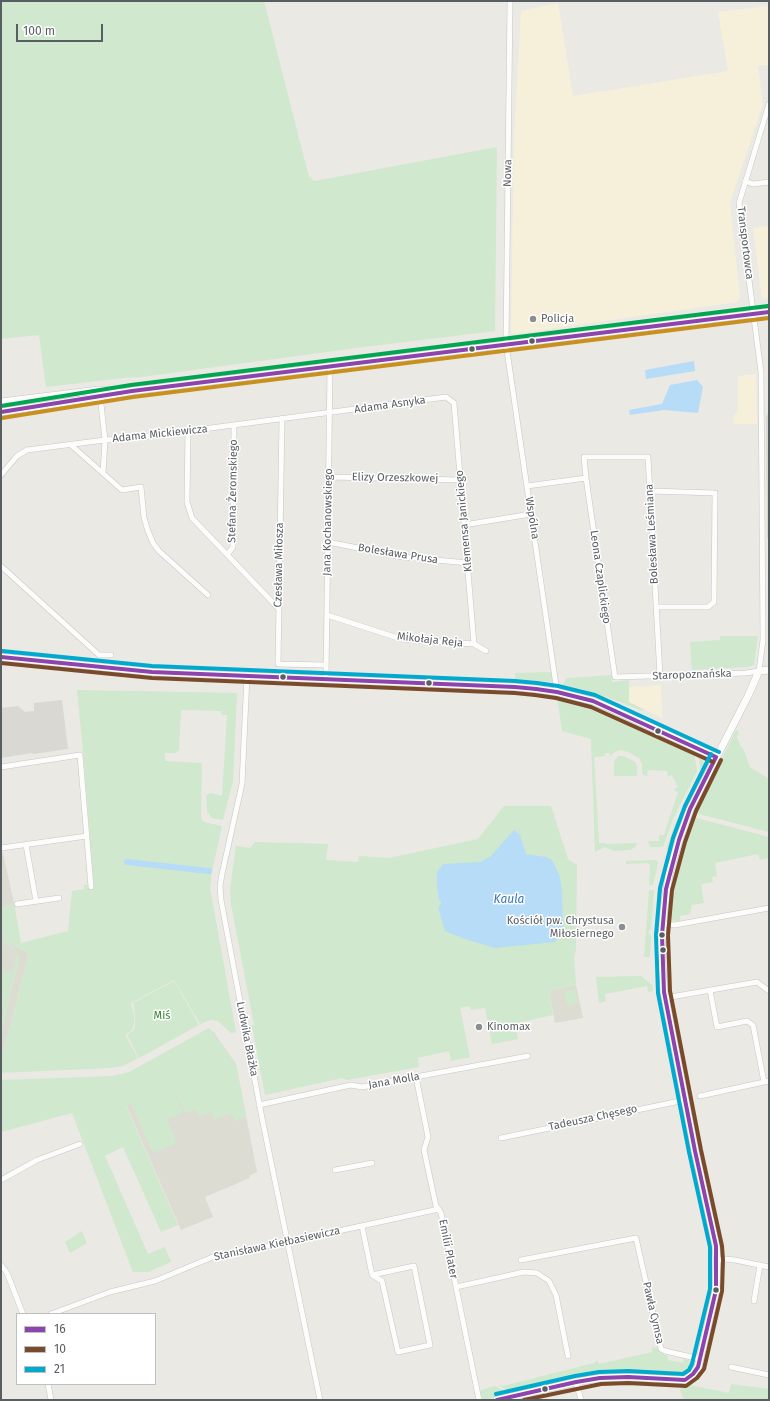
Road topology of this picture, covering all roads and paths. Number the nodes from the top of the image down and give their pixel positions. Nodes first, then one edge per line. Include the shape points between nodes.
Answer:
1 (510, 1) edge
2 (769, 104) edge
3 (745, 181) junction
4 (769, 182) edge
5 (769, 312) edge
6 (754, 314) junction
7 (506, 344) junction
8 (330, 366) junction
9 (100, 394) junction
10 (450, 400) joint
11 (1, 402) edge
12 (1, 412) edge
13 (330, 413) junction
14 (282, 418) junction
15 (234, 425) junction
16 (188, 431) junction
17 (105, 440) junction
18 (72, 445) junction
19 (584, 456) joint
20 (103, 473) junction
21 (1, 475) edge
22 (329, 477) junction
23 (586, 478) junction
24 (460, 480) junction
25 (527, 486) junction
26 (650, 491) junction
27 (531, 514) junction
28 (464, 525) junction
29 (328, 542) junction
30 (227, 555) junction
31 (468, 563) junction
32 (1, 566) edge
33 (208, 595) dead end
34 (656, 607) junction
35 (279, 609) junction
36 (327, 615) junction
37 (474, 644) junction
38 (486, 651) dead end
39 (99, 655) junction
40 (111, 655) dead end
41 (1, 657) edge
42 (326, 665) junction
43 (97, 668) junction
44 (769, 670) edge
45 (759, 671) junction
46 (247, 676) junction
47 (660, 676) junction
48 (615, 678) joint
49 (326, 679) junction
50 (557, 692) junction
51 (716, 757) junction
52 (1, 767) edge
53 (87, 836) junction
54 (26, 845) junction
55 (1, 848) edge
56 (91, 887) dead end
57 (59, 898) dead end
58 (36, 901) junction
59 (17, 904) dead end
60 (769, 908) edge
61 (663, 924) junction
62 (710, 990) junction
63 (769, 991) edge
64 (665, 998) junction
65 (528, 1056) dead end
66 (416, 1077) junction
67 (767, 1081) edge
68 (700, 1096) dead end
69 (685, 1100) junction
70 (259, 1105) junction
71 (501, 1138) dead end
72 (80, 1144) dead end
73 (372, 1163) dead end
74 (335, 1170) dead end
75 (1, 1180) edge
76 (439, 1210) junction
77 (362, 1226) junction
78 (288, 1242) junction
79 (521, 1260) dead end
80 (718, 1260) junction
81 (1, 1264) edge
82 (760, 1265) junction
83 (769, 1267) edge
84 (372, 1275) junction
85 (456, 1287) junction
86 (754, 1301) dead end
87 (23, 1313) edge
88 (53, 1313) edge
89 (568, 1356) dead end
90 (700, 1359) junction
91 (731, 1367) dead end
92 (769, 1375) edge
93 (576, 1382) junction
94 (48, 1385) edge
95 (51, 1400) edge
96 (320, 1400) edge
97 (479, 1400) edge
98 (497, 1400) edge
99 (581, 1400) edge

1 - 7 street, Nowa
2 - 3 street, Transportowca
3 - 4 street via 753,184
3 - 6 street, Transportowca via 739,203
5 - 6 street
6 - 7 street
6 - 45 street, Transportowca via 761,372 763,640
7 - 8 street
7 - 25 street, Wspólna
8 - 9 street
8 - 13 street, Jana Kochanowskiego
9 - 11 street
9 - 12 street
9 - 17 street
10 - 13 street, Adama Asnyka via 446,397
10 - 24 street, Klemensa Janickiego via 454,403
13 - 14 street, Adama Mickiewicza
13 - 22 street, Jana Kochanowskiego
14 - 15 street, Adama Mickiewicza
14 - 35 street, Czesława Miłosza
15 - 16 street, Adama Mickiewicza
15 - 30 street, Stefana Żeromskiego via 233,547
16 - 17 street, Adama Mickiewicza
16 - 30 street via 187,502 190,512 196,524
17 - 18 street, Adama Mickiewicza
17 - 20 street
18 - 20 street
18 - 21 street, Adama Mickiewicza via 28,450 17,456
19 - 23 street, Leona Czaplickiego
19 - 26 street, Bolesława Leśmiana via 648,457
20 - 33 street via 122,490 141,487 144,518 153,543
22 - 24 street, Elizy Orzeszkowej
22 - 29 street, Jana Kochanowskiego
23 - 25 street
23 - 48 street, Leona Czaplickiego
24 - 28 street, Klemensa Janickiego
25 - 27 street, Wspólna
26 - 34 street, Bolesława Leśmiana
26 - 34 street via 714,494 714,602 708,607
27 - 28 street
27 - 50 street, Wspólna
28 - 31 street, Klemensa Janickiego
29 - 31 street, Bolesława Prusa via 403,557
29 - 36 street, Jana Kochanowskiego
30 - 35 street
31 - 37 street, Klemensa Janickiego
32 - 39 street
34 - 47 street, Bolesława Leśmiana
35 - 42 street, Czesława Miłosza via 278,664
36 - 37 street, Mikołaja Reja via 401,639
36 - 42 street, Jana Kochanowskiego
37 - 38 street, Mikołaja Reja
39 - 40 street
39 - 43 street
41 - 43 street
42 - 49 street, Jana Kochanowskiego
43 - 46 street
44 - 45 street, Staropoznańska
45 - 47 street, Staropoznańska
45 - 51 street
46 - 49 street
46 - 70 street, Ludwika Błażka via 242,784 220,886
47 - 48 street, Staropoznańska
49 - 50 street via 515,687
50 - 51 street via 593,701
51 - 61 street via 680,834 669,874
52 - 53 street via 80,755
53 - 54 street
53 - 56 street
54 - 55 street
54 - 58 street
57 - 58 street
58 - 59 street
60 - 61 street via 675,925
61 - 64 street via 662,962
62 - 63 street via 757,982
62 - 64 street
62 - 67 street via 718,1027 747,1021 753,1025 763,1075
64 - 69 street
65 - 66 street, Jana Molla
66 - 70 street, Jana Molla via 362,1087 351,1085
66 - 76 street, Emilii Plater via 428,1137 424,1150
67 - 68 street
69 - 71 street, Tadeusza Chęsego
69 - 80 street
70 - 78 street, Ludwika Błażka
72 - 75 street via 37,1160
73 - 74 street
76 - 77 street, Stanisława Kiełbasiewicza
76 - 85 street, Emilii Plater
77 - 78 street, Stanisława Kiełbasiewicza
77 - 84 street
78 - 88 street, Stanisława Kiełbasiewicza via 215,1256 155,1281 110,1292
78 - 96 street, Ludwika Błażka
79 - 90 street, Pawła Cymsa via 636,1238 661,1349
80 - 82 street via 735,1260
80 - 90 street via 716,1290
81 - 87 street
82 - 83 street
82 - 86 street
84 - 84 street via 382,1281 398,1352 430,1345 414,1266
85 - 89 street via 524,1272 537,1273 550,1281 556,1295
85 - 97 street, Emilii Plater
90 - 93 street via 693,1374 684,1380 628,1377
91 - 92 street
93 - 98 street
93 - 99 street
94 - 95 street

